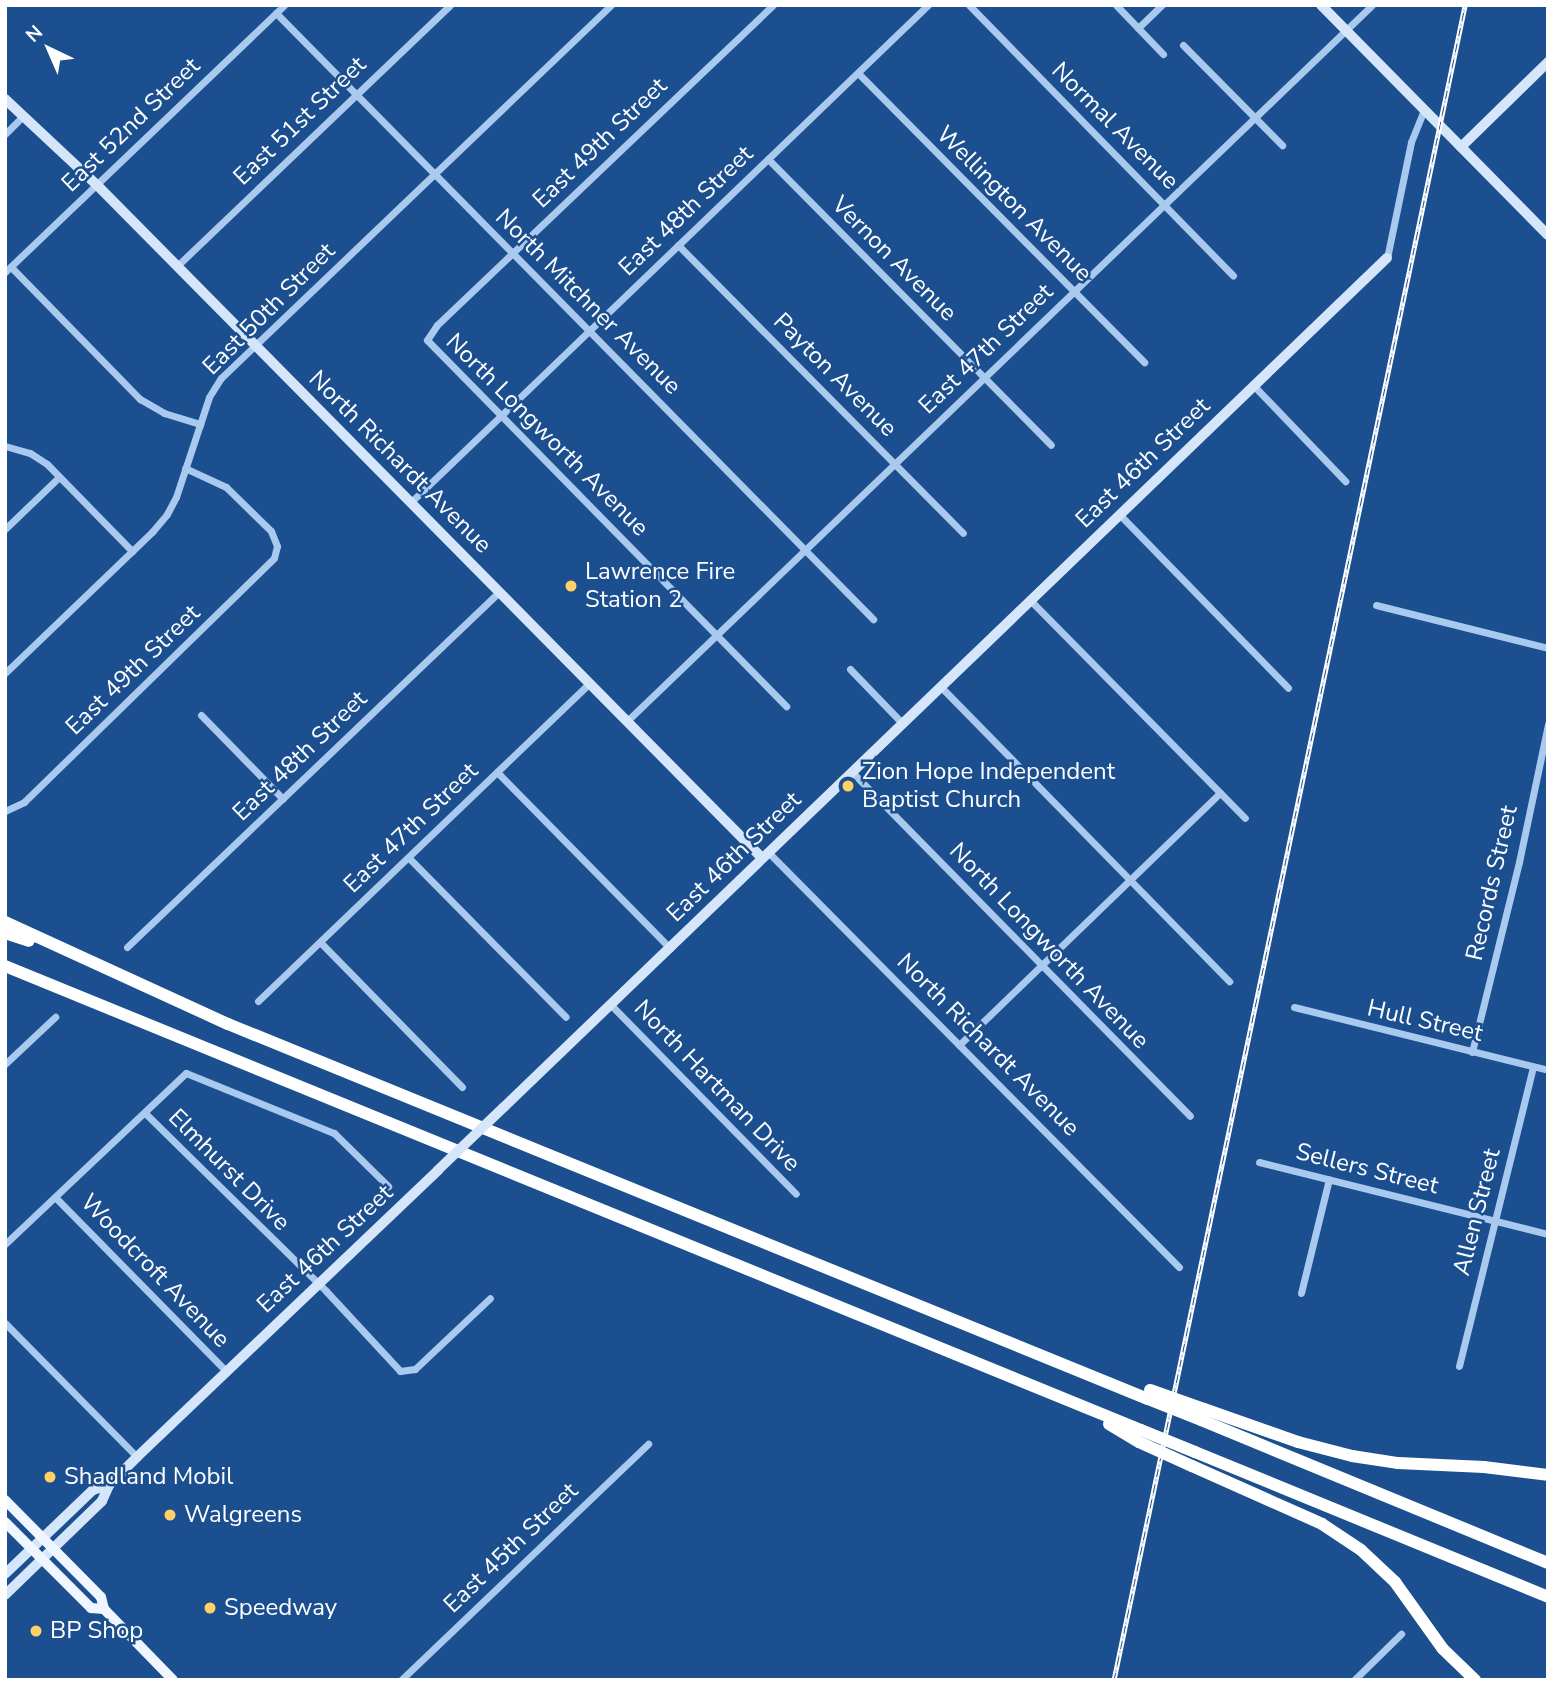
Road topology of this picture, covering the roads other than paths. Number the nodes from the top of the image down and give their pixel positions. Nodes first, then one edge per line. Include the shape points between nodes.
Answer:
1 (284, 5) edge
2 (450, 5) edge
3 (611, 5) edge
4 (773, 5) edge
5 (928, 5) edge
6 (969, 5) edge
7 (1116, 5) edge
8 (1162, 5) edge
9 (1321, 5) edge
10 (1372, 5) edge
11 (276, 12) junction
12 (1138, 28) junction
13 (1346, 30) junction
14 (1183, 45) dead end
15 (1163, 54) dead end
16 (1548, 62) edge
17 (858, 73) junction
18 (355, 95) junction
19 (5, 99) edge
20 (1424, 110) junction
21 (22, 117) junction
22 (1255, 117) junction
23 (5, 134) edge
24 (1282, 145) dead end
25 (1461, 147) junction
26 (768, 159) junction
27 (435, 174) junction
28 (97, 185) junction
29 (1165, 205) junction
30 (1548, 234) edge
31 (678, 245) junction
32 (513, 253) junction
33 (1387, 258) joint
34 (177, 265) junction
35 (8, 270) edge
36 (1233, 276) dead end
37 (1074, 291) junction
38 (589, 331) junction
39 (428, 341) joint
40 (256, 346) junction
41 (1144, 362) dead end
42 (984, 378) junction
43 (1254, 386) junction
44 (501, 415) junction
45 (200, 424) junction
46 (1051, 444) dead end
47 (5, 446) edge
48 (896, 463) junction
49 (186, 468) junction
50 (59, 477) junction
51 (1345, 481) dead end
52 (411, 502) junction
53 (1120, 515) junction
54 (5, 529) edge
55 (963, 533) dead end
56 (806, 549) junction
57 (132, 551) junction
58 (499, 592) junction
59 (1030, 600) junction
60 (1376, 605) dead end
61 (873, 619) dead end
62 (718, 634) junction
63 (1548, 648) edge
64 (850, 669) dead end
65 (5, 673) edge
66 (590, 683) junction
67 (941, 687) junction
68 (1288, 688) dead end
69 (786, 706) dead end
70 (201, 715) dead end
71 (627, 721) junction
72 (902, 723) junction
73 (1548, 724) edge
74 (497, 772) junction
75 (852, 772) junction
76 (1220, 793) junction
77 (283, 799) junction
78 (5, 811) edge
79 (1245, 818) dead end
80 (765, 855) junction
81 (409, 858) junction
82 (1130, 880) junction
83 (5, 922) edge
84 (5, 933) edge
85 (320, 942) junction
86 (127, 947) dead end
87 (670, 948) junction
88 (92, 964) junction
89 (5, 965) edge
90 (1042, 965) junction
91 (1229, 981) dead end
92 (258, 1001) dead end
93 (611, 1005) junction
94 (1294, 1007) dead end
95 (55, 1017) dead end
96 (566, 1017) dead end
97 (959, 1045) junction
98 (1472, 1052) junction
99 (5, 1064) edge
100 (1533, 1067) junction
101 (1548, 1070) edge
102 (463, 1087) dead end
103 (145, 1112) junction
104 (1190, 1116) dead end
105 (1259, 1162) dead end
106 (1329, 1179) junction
107 (388, 1186) dead end
108 (796, 1194) dead end
109 (55, 1197) junction
110 (1494, 1221) junction
111 (1548, 1234) edge
112 (5, 1244) edge
113 (1178, 1267) dead end
114 (316, 1285) junction
115 (1301, 1293) dead end
116 (490, 1298) dead end
117 (5, 1323) edge
118 (1459, 1366) dead end
119 (227, 1372) junction
120 (1203, 1415) junction
121 (1140, 1436) junction
122 (648, 1444) dead end
123 (137, 1457) junction
124 (1548, 1475) edge
125 (109, 1485) junction
126 (5, 1500) edge
127 (5, 1522) edge
128 (43, 1538) junction
129 (32, 1549) junction
130 (53, 1549) junction
131 (42, 1559) junction
132 (1548, 1563) edge
133 (5, 1574) edge
134 (5, 1595) edge
135 (1548, 1597) edge
136 (104, 1609) junction
137 (1401, 1634) dead end
138 (173, 1680) edge
139 (401, 1680) edge
140 (1354, 1680) edge
141 (1475, 1680) edge

1 - 11 street, East 52nd Street
2 - 18 street, East 51st Street
3 - 27 street, East 50th Street
4 - 32 street, East 49th Street
5 - 17 street, East 48th Street
6 - 29 street, Normal Avenue
7 - 12 street
8 - 12 street
9 - 13 street
10 - 13 street, East 47th Street
11 - 18 street, North Mitchner Avenue
11 - 28 street, East 52nd Street
12 - 15 street
13 - 20 street
13 - 22 street, East 47th Street
14 - 22 street
16 - 25 street
17 - 26 street, East 48th Street
17 - 37 street, Wellington Avenue
18 - 27 street, North Mitchner Avenue
18 - 34 street, East 51st Street
19 - 21 street, North Richardt Avenue
20 - 25 street
20 - 33 street via 1412,142
21 - 23 street
21 - 28 street, North Richardt Avenue
22 - 24 street
22 - 29 street, East 47th Street
25 - 30 street
26 - 31 street, East 48th Street
26 - 42 street, Vernon Avenue
27 - 32 street, North Mitchner Avenue
27 - 40 street, East 50th Street
28 - 34 street, North Richardt Avenue
28 - 35 street, East 52nd Street
29 - 36 street, Normal Avenue
29 - 37 street, East 47th Street
31 - 38 street, East 48th Street
31 - 48 street, Payton Avenue
32 - 38 street, North Mitchner Avenue
32 - 39 street, East 49th Street via 437,325
33 - 43 street, East 46th Street
34 - 40 street, North Richardt Avenue
35 - 45 street via 140,399 164,413
37 - 41 street, Wellington Avenue
37 - 42 street, East 47th Street
38 - 44 street, East 48th Street
38 - 56 street, North Mitchner Avenue
39 - 44 street, North Longworth Avenue
40 - 45 street, East 50th Street via 216,384
40 - 52 street, North Richardt Avenue
42 - 46 street, Vernon Avenue
42 - 48 street, East 47th Street
43 - 51 street
43 - 53 street, East 46th Street
44 - 52 street, East 48th Street
44 - 62 street, North Longworth Avenue
45 - 49 street, East 50th Street
47 - 50 street via 34,455
48 - 55 street, Payton Avenue
48 - 56 street, East 47th Street
49 - 57 street, East 50th Street via 167,514
49 - 78 street, East 49th Street via 226,487 271,531 276,548 269,566 24,802
50 - 54 street
50 - 57 street
52 - 58 street, North Richardt Avenue
53 - 59 street, East 46th Street
53 - 68 street
56 - 61 street, North Mitchner Avenue
56 - 62 street, East 47th Street
57 - 65 street, East 50th Street
58 - 66 street, North Richardt Avenue
58 - 77 street, East 48th Street
59 - 67 street, East 46th Street
59 - 76 street
60 - 63 street
62 - 69 street, North Longworth Avenue
62 - 71 street, East 47th Street
64 - 72 street
66 - 71 street, North Richardt Avenue
66 - 74 street, East 47th Street
67 - 72 street, East 46th Street
67 - 82 street
70 - 77 street
71 - 80 street, North Richardt Avenue
72 - 75 street, East 46th Street
73 - 98 street, Records Street
74 - 81 street, East 47th Street
74 - 87 street
75 - 80 street, East 46th Street
75 - 90 street, North Longworth Avenue
76 - 79 street
76 - 82 street
77 - 86 street, East 48th Street
80 - 87 street, East 46th Street
80 - 97 street, North Richardt Avenue
81 - 85 street, East 47th Street
81 - 96 street
82 - 90 street
82 - 91 street
83 - 88 highway
84 - 88 highway
85 - 92 street, East 47th Street
85 - 102 street
87 - 93 street, East 46th Street
88 - 120 highway, bridge via 228,1024 1032,1351
89 - 121 highway via 1082,1408
90 - 97 street
90 - 104 street, North Longworth Avenue
93 - 108 street, North Hartman Drive
93 - 114 street, East 46th Street, bridge
94 - 98 street, Hull Street
95 - 99 street
97 - 113 street, North Richardt Avenue
98 - 100 street, Hull Street
100 - 101 street, Hull Street
100 - 110 street, Allen Street
103 - 107 street via 186,1073 334,1133
103 - 109 street
103 - 114 street, Elmhurst Drive
105 - 106 street, Sellers Street
106 - 110 street, Sellers Street
106 - 115 street
109 - 112 street
109 - 119 street, Woodcroft Avenue
110 - 111 street, Sellers Street
110 - 118 street, Allen Street
114 - 116 street, Elmhurst Drive via 403,1372 415,1369
114 - 119 street, East 46th Street
117 - 123 street
119 - 123 street, East 46th Street
120 - 124 highway via 1352,1456
120 - 132 highway
121 - 135 highway, bridge via 1195,1452
121 - 141 highway, bridge via 1192,1466 1322,1524 1361,1550 1395,1582 1448,1656
122 - 139 street, East 45th Street
123 - 125 street, East 46th Street
125 - 128 street, East 46th Street via 93,1490
125 - 130 street, East 46th Street via 102,1501
126 - 128 main road
127 - 129 main road
128 - 129 street, East 46th Street
128 - 130 main road
129 - 131 main road
129 - 133 street, East 46th Street
130 - 131 street, East 46th Street
130 - 136 main road via 103,1599
131 - 134 street, East 46th Street
131 - 136 main road via 91,1608
136 - 138 main road
137 - 140 street

